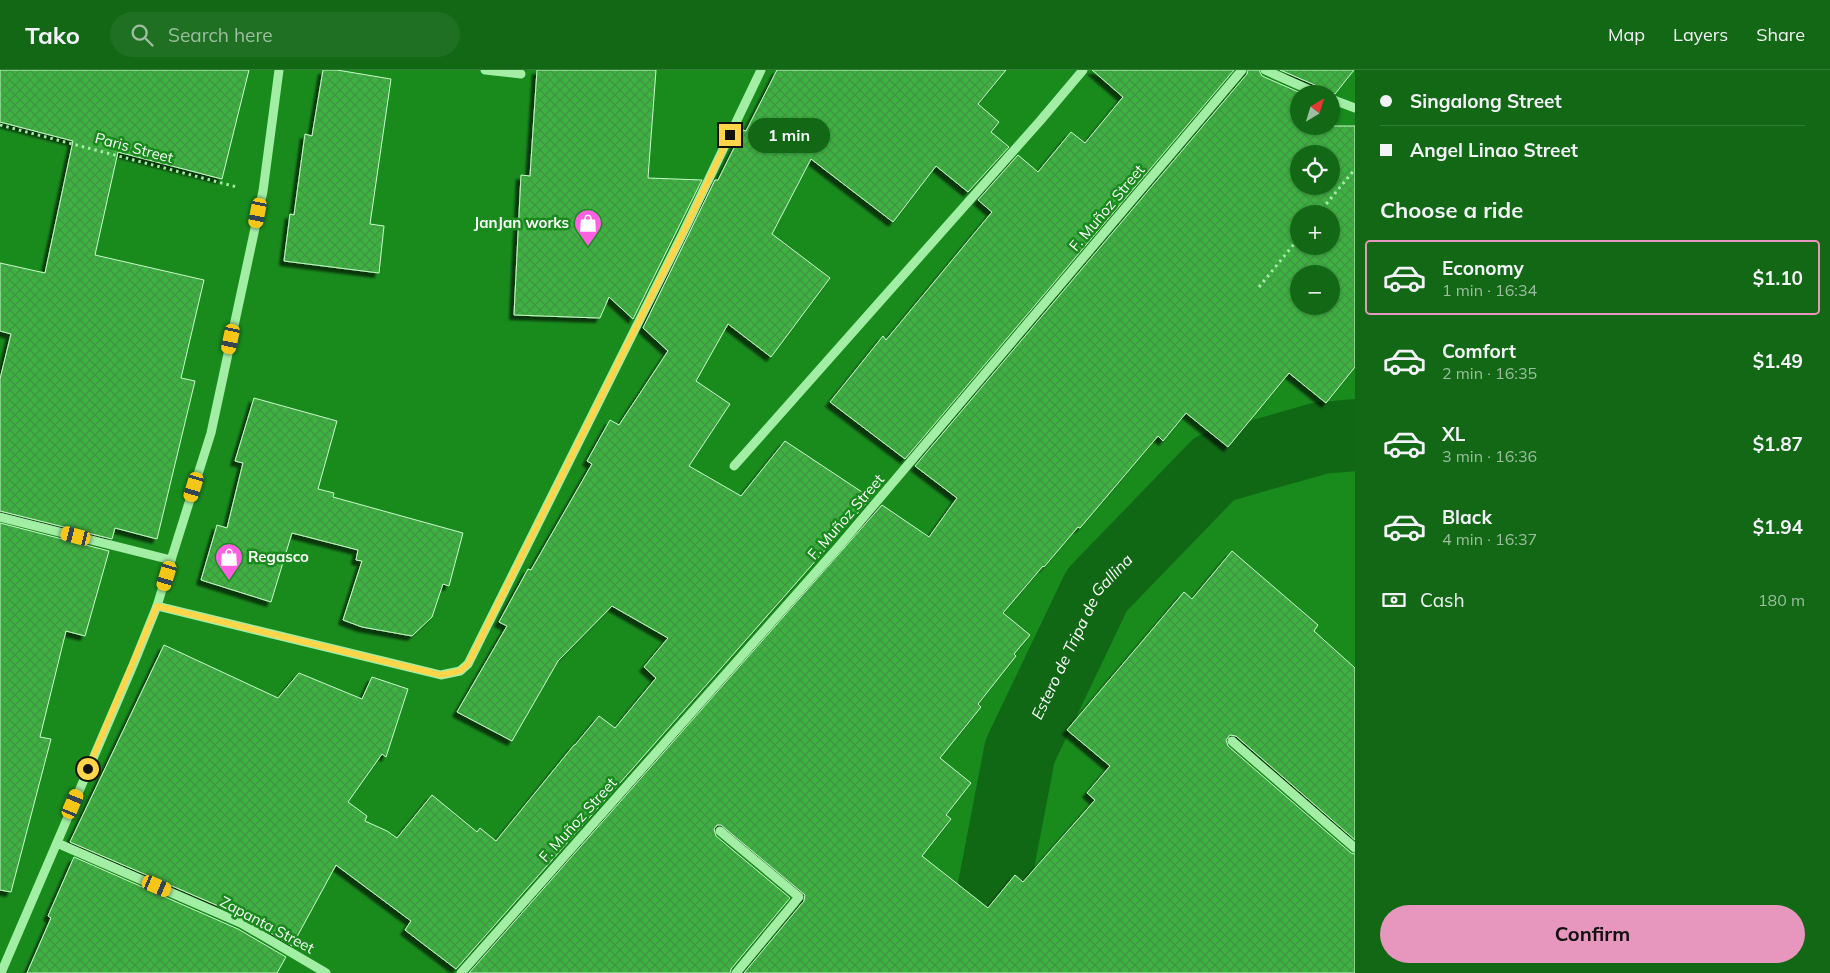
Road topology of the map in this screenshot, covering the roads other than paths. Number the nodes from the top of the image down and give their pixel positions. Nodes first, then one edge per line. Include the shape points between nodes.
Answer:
1 (280, 70) edge
2 (485, 70) edge
3 (761, 70) edge
4 (1083, 70) edge
5 (1242, 70) edge
6 (1264, 70) edge
7 (521, 74) dead end
8 (1298, 85) edge
9 (1340, 102) edge
10 (1355, 108) edge
11 (734, 466) dead end
12 (0, 516) edge
13 (172, 560) junction
14 (157, 606) junction
15 (1232, 741) dead end
16 (720, 831) dead end
17 (57, 843) junction
18 (1355, 848) edge
19 (1, 973) edge
20 (326, 973) edge
21 (461, 973) edge
22 (736, 973) edge

1 - 13 street via 263,191 211,433
2 - 7 street
3 - 14 street via 679,242 468,664 460,671 441,675
4 - 11 street
5 - 21 street, F. Muñoz Street via 840,545
6 - 8 street
9 - 10 street
12 - 13 street
13 - 14 street
14 - 17 street
15 - 18 street
16 - 22 street via 798,895
17 - 19 street
17 - 20 street, Zapanta Street via 241,923

